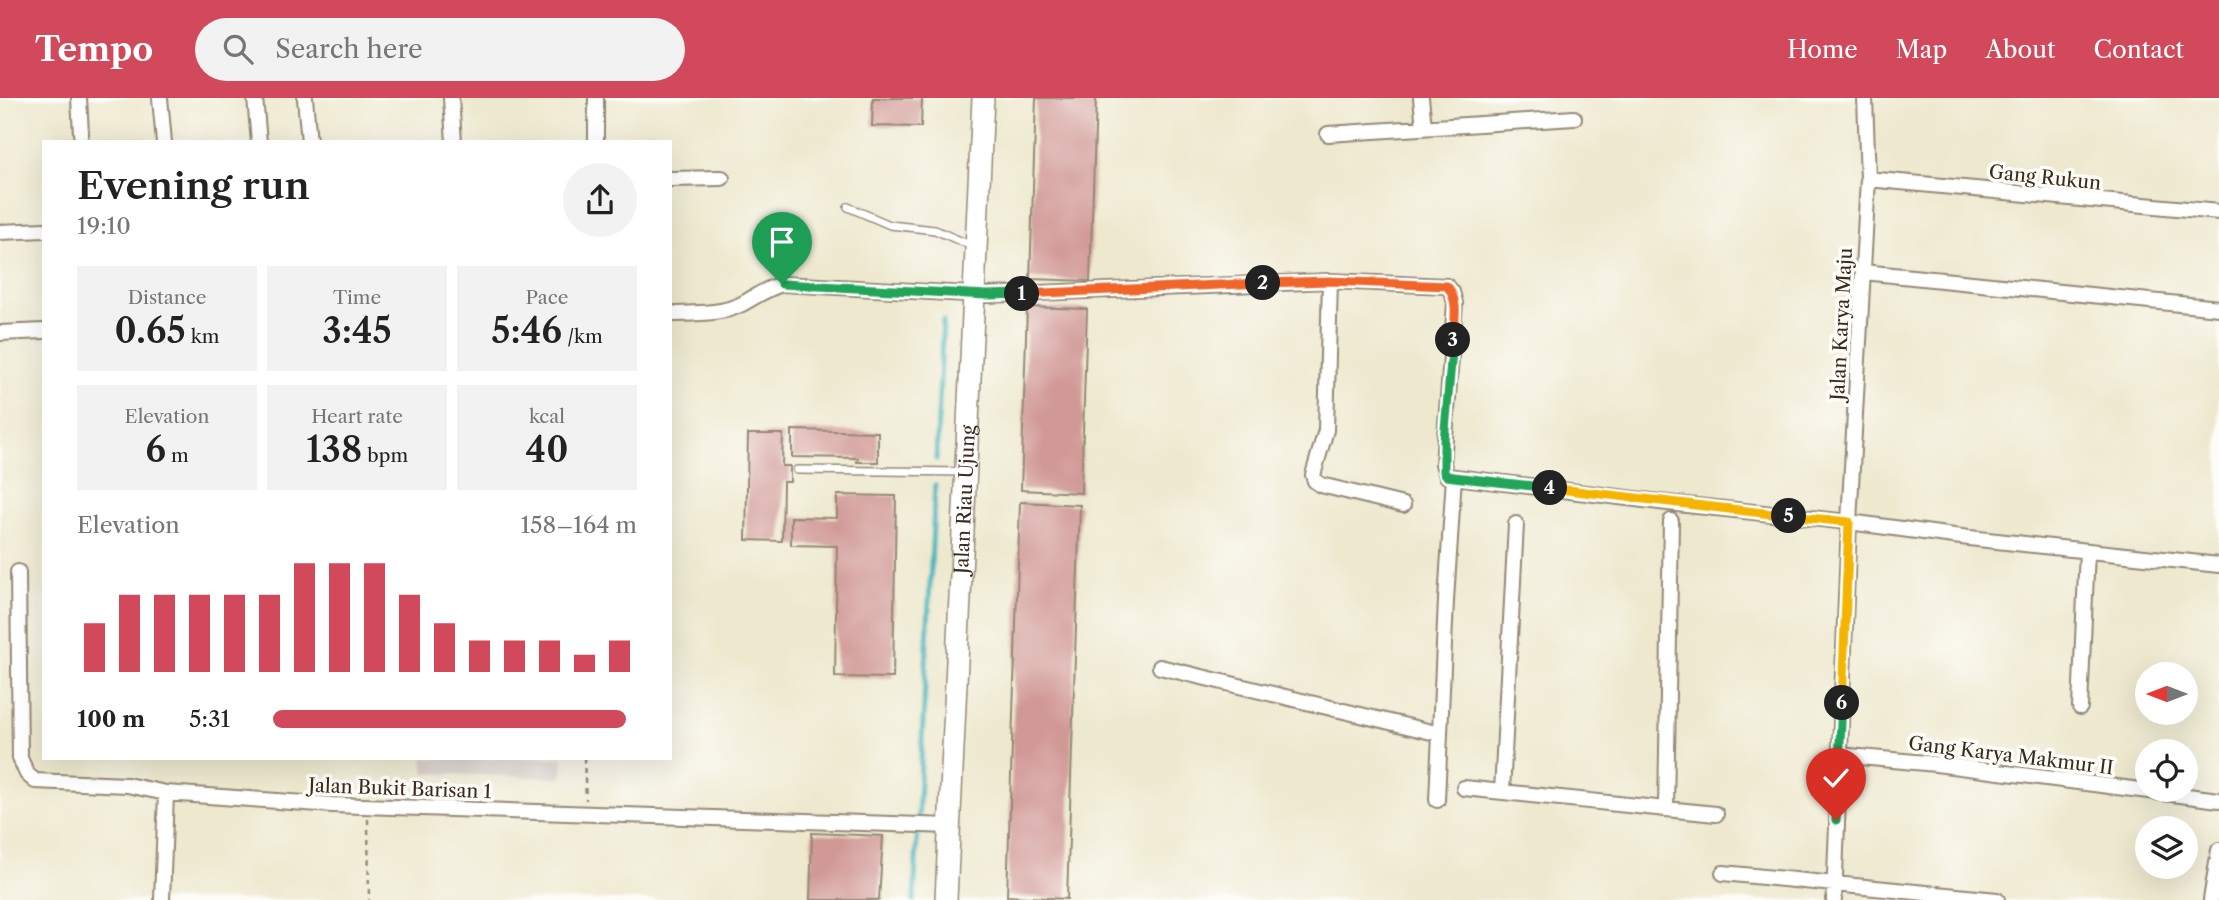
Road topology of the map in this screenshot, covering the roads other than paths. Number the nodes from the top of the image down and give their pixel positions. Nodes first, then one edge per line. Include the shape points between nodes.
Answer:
1 (79, 98) edge
2 (160, 98) edge
3 (255, 98) edge
4 (305, 98) edge
5 (451, 98) edge
6 (596, 98) edge
7 (983, 98) edge
8 (1421, 98) edge
9 (1865, 98) edge
10 (1574, 118) dead end
11 (1424, 127) junction
12 (81, 134) dead end
13 (1328, 134) dead end
14 (164, 140) edge
15 (259, 140) edge
16 (309, 140) edge
17 (454, 140) edge
18 (596, 140) edge
19 (722, 178) dead end
20 (672, 179) edge
21 (1868, 179) junction
22 (848, 207) dead end
23 (2219, 212) edge
24 (42, 230) edge
25 (0, 232) edge
26 (976, 247) junction
27 (1863, 272) junction
28 (1330, 281) junction
29 (973, 294) junction
30 (2219, 308) edge
31 (672, 314) edge
32 (42, 331) edge
33 (0, 333) edge
34 (797, 470) dead end
35 (965, 472) junction
36 (1454, 477) junction
37 (1668, 503) junction
38 (1403, 505) dead end
39 (1671, 521) joint
40 (1849, 522) junction
41 (1516, 524) dead end
42 (2087, 551) junction
43 (2219, 565) edge
44 (18, 572) dead end
45 (1160, 667) dead end
46 (2080, 707) dead end
47 (1440, 733) junction
48 (1839, 755) junction
49 (1464, 788) dead end
50 (1502, 792) junction
51 (166, 793) junction
52 (1437, 800) dead end
53 (2219, 800) edge
54 (1666, 808) junction
55 (1716, 814) dead end
56 (943, 825) junction
57 (2219, 850) edge
58 (1723, 873) dead end
59 (1834, 892) edge
60 (162, 900) edge
61 (946, 900) edge
62 (1997, 900) edge
63 (2211, 900) edge

1 - 12 street
2 - 14 street
3 - 15 street
4 - 16 street
5 - 17 street
6 - 18 street
7 - 26 main road, Jalan Riau Ujung
8 - 11 street
9 - 21 street, Jalan Karya Maju
10 - 11 street
11 - 13 street
19 - 20 street
21 - 23 street, Gang Rukun
21 - 27 street, Jalan Karya Maju
22 - 26 lane via 890,225 935,230
24 - 25 street
26 - 29 main road, Jalan Riau Ujung
27 - 30 street
27 - 40 street, Jalan Karya Maju
28 - 29 street
28 - 36 street via 1447,286 1452,292 1455,303 1443,464 1447,476
28 - 38 street via 1326,430 1315,481
29 - 31 street via 782,284 727,309
29 - 35 main road, Jalan Riau Ujung
32 - 33 street
34 - 35 lane
35 - 56 main road, Jalan Riau Ujung
36 - 37 street
36 - 47 street
37 - 39 lane
37 - 40 street
39 - 54 street
40 - 42 street
40 - 48 street, Jalan Karya Maju
41 - 50 street
42 - 43 street
42 - 46 street
44 - 51 street, Jalan Bukit Barisan 1 via 20,758 27,774 35,781 127,785
45 - 47 street
47 - 52 street
48 - 53 street, Gang Karya Makmur II
48 - 59 street, Jalan Karya Maju
49 - 50 street
50 - 54 street
51 - 56 street, Jalan Bukit Barisan 1 via 368,806
51 - 60 street
54 - 55 street
56 - 61 main road, Jalan Riau Ujung
57 - 63 street
58 - 59 street
59 - 62 street

